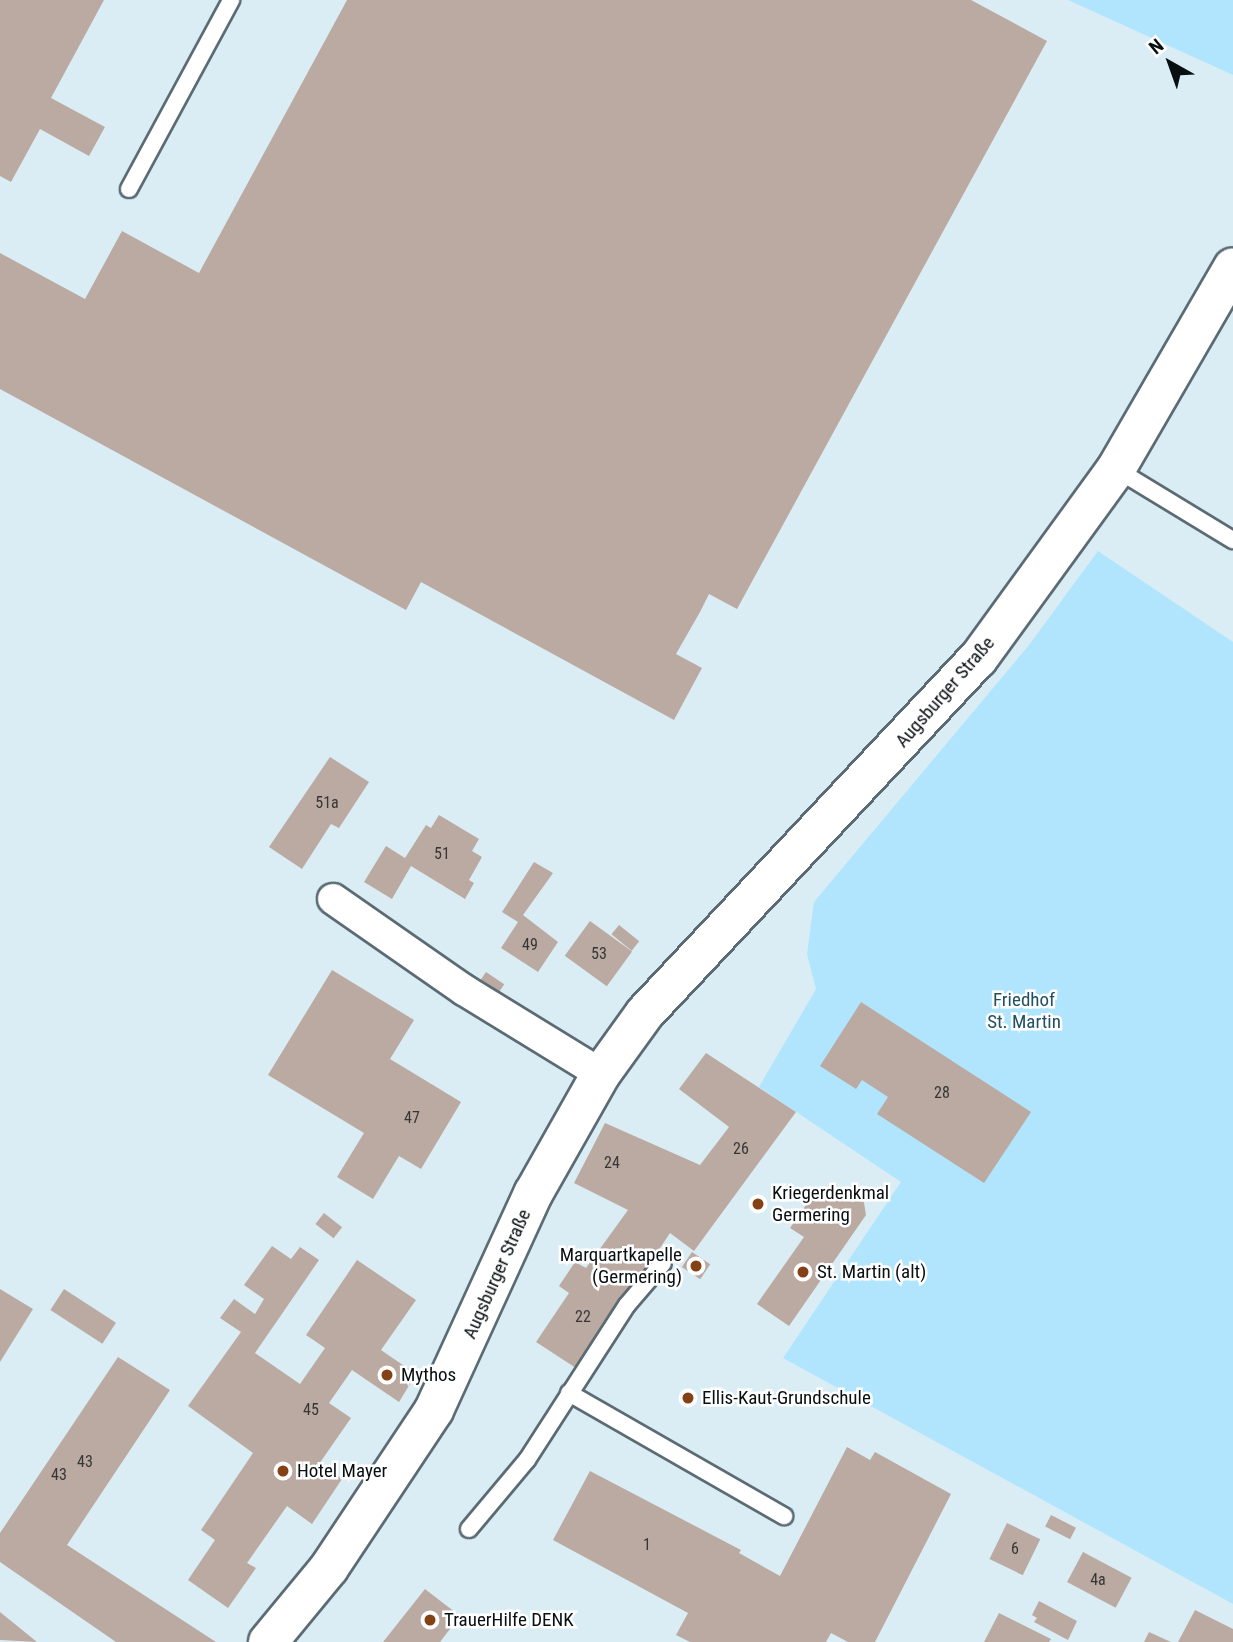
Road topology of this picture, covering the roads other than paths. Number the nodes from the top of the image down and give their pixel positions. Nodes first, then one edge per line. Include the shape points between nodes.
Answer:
1 (231, 0) edge
2 (129, 190) dead end
3 (1233, 267) edge
4 (1116, 469) junction
5 (1233, 540) edge
6 (332, 899) dead end
7 (601, 1074) junction
8 (663, 1263) dead end
9 (569, 1393) junction
10 (784, 1516) dead end
11 (468, 1529) dead end
12 (268, 1642) edge

1 - 2 lane
3 - 4 street, Augsburger Straße
4 - 5 lane
4 - 7 street, Augsburger Straße via 978,659 645,1013
6 - 7 street via 464,990
7 - 12 street, Augsburger Straße via 533,1194 434,1410 329,1568
8 - 9 lane via 627,1305
9 - 10 lane
9 - 11 lane via 527,1460

